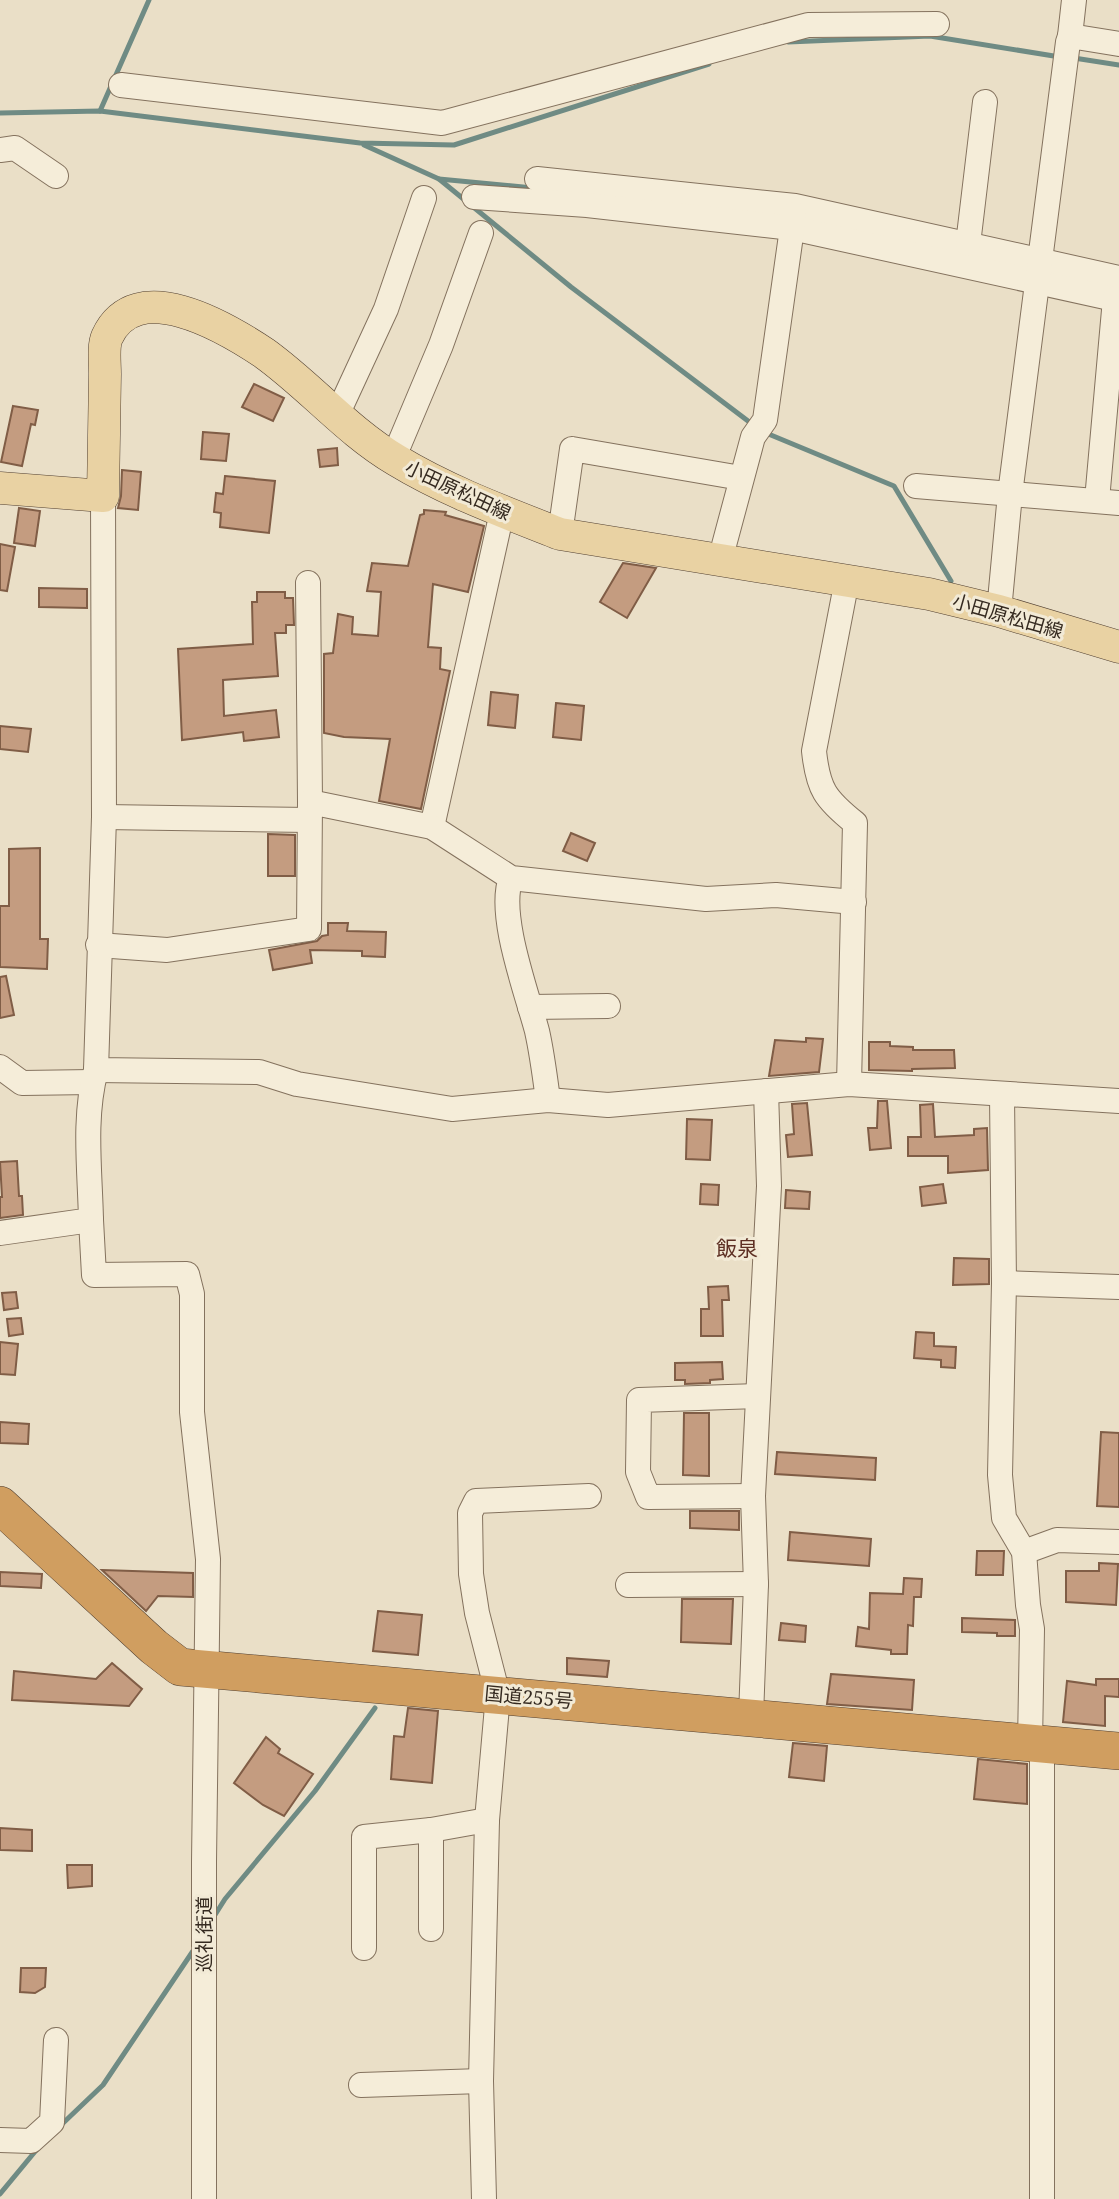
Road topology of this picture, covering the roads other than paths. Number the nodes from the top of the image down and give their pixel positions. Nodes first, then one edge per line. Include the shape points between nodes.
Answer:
1 (1074, 0) edge
2 (937, 24) dead end
3 (1069, 39) junction
4 (1119, 44) edge
5 (121, 85) dead end
6 (985, 102) dead end
7 (0, 150) edge
8 (55, 176) dead end
9 (537, 179) dead end
10 (588, 194) junction
11 (474, 197) dead end
12 (424, 198) dead end
13 (794, 217) junction
14 (481, 233) dead end
15 (968, 244) junction
16 (1041, 270) junction
17 (1118, 292) edge
18 (337, 415) junction
19 (393, 458) junction
20 (741, 478) junction
21 (916, 486) dead end
22 (0, 488) edge
23 (1010, 494) junction
24 (103, 496) junction
25 (1108, 501) edge
26 (502, 512) junction
27 (560, 534) junction
28 (720, 560) junction
29 (847, 580) junction
30 (308, 583) dead end
31 (999, 611) junction
32 (1119, 647) edge
33 (310, 811) junction
34 (104, 817) junction
35 (432, 827) junction
36 (511, 878) junction
37 (854, 902) junction
38 (98, 945) junction
39 (608, 1006) dead end
40 (530, 1007) junction
41 (0, 1067) edge
42 (94, 1076) junction
43 (849, 1084) junction
44 (766, 1091) junction
45 (1002, 1095) junction
46 (548, 1100) junction
47 (1119, 1101) edge
48 (91, 1220) junction
49 (0, 1233) edge
50 (1004, 1283) junction
51 (1119, 1287) edge
52 (758, 1396) junction
53 (589, 1496) dead end
54 (753, 1496) junction
55 (0, 1504) edge
56 (1119, 1542) edge
57 (1024, 1552) junction
58 (757, 1584) junction
59 (628, 1585) dead end
60 (206, 1670) junction
61 (498, 1695) junction
62 (751, 1716) junction
63 (1036, 1744) junction
64 (1119, 1751) edge
65 (487, 1820) junction
66 (432, 1830) junction
67 (432, 1929) dead end
68 (364, 1948) dead end
69 (56, 2040) dead end
70 (481, 2081) junction
71 (361, 2085) dead end
72 (0, 2140) edge
73 (204, 2199) edge
74 (484, 2199) edge
75 (1042, 2199) edge

1 - 3 street
2 - 5 street via 808,25 442,123
3 - 4 street
3 - 16 street
6 - 15 street
7 - 8 street via 15,148
9 - 10 street
10 - 11 street
10 - 13 street
12 - 18 street via 386,309
13 - 15 street
13 - 16 street
13 - 20 street via 759,428
14 - 19 street via 441,345
15 - 16 street
16 - 17 street
16 - 23 street
17 - 25 street
18 - 19 main road, 小田原松田線
18 - 24 main road, 小田原松田線 via 263,353 228,332 177,309 148,306 126,313 106,339
19 - 26 main road, 小田原松田線
20 - 27 street via 572,449
20 - 28 street
21 - 23 street
22 - 24 main road
23 - 25 street
23 - 31 street
24 - 34 street
26 - 27 main road, 小田原松田線
26 - 35 street
27 - 28 main road, 小田原松田線
28 - 29 main road, 小田原松田線
29 - 31 main road, 小田原松田線
29 - 37 street via 814,751 816,774 829,802 855,822
30 - 33 street
31 - 32 main road, 小田原松田線
33 - 34 street
33 - 35 street
33 - 38 street via 309,929 167,950
34 - 38 street
35 - 36 street
36 - 37 street via 706,899 776,895
36 - 40 street via 506,890 516,959
37 - 43 street
38 - 42 street
39 - 40 street
40 - 46 street
41 - 42 street via 22,1083
42 - 46 street via 259,1072 297,1084 452,1109
42 - 48 street via 89,1131
43 - 44 street
43 - 45 street
44 - 46 street via 608,1105
44 - 52 street via 769,1186
45 - 47 street
45 - 50 street
48 - 49 street
48 - 60 street, 巡礼街道 via 94,1275 187,1274 192,1294 192,1412 208,1559
50 - 51 street
50 - 57 street via 1000,1475 1004,1518
52 - 54 street
52 - 54 street via 639,1400 638,1472 648,1497
53 - 61 street via 476,1501 470,1513 477,1613
54 - 58 street
55 - 60 highway, 国道255号 via 154,1647 180,1667
56 - 57 street via 1057,1540
57 - 63 street
58 - 59 street
58 - 62 street
60 - 61 highway, 国道255号
60 - 73 street, 巡礼街道
61 - 62 highway, 国道255号
61 - 65 street
62 - 63 highway, 国道255号
63 - 64 highway, 国道255号
63 - 75 street
65 - 66 street
65 - 70 street
66 - 67 street
66 - 68 street via 364,1837
69 - 72 street via 52,2122 31,2141
70 - 71 street
70 - 74 street

